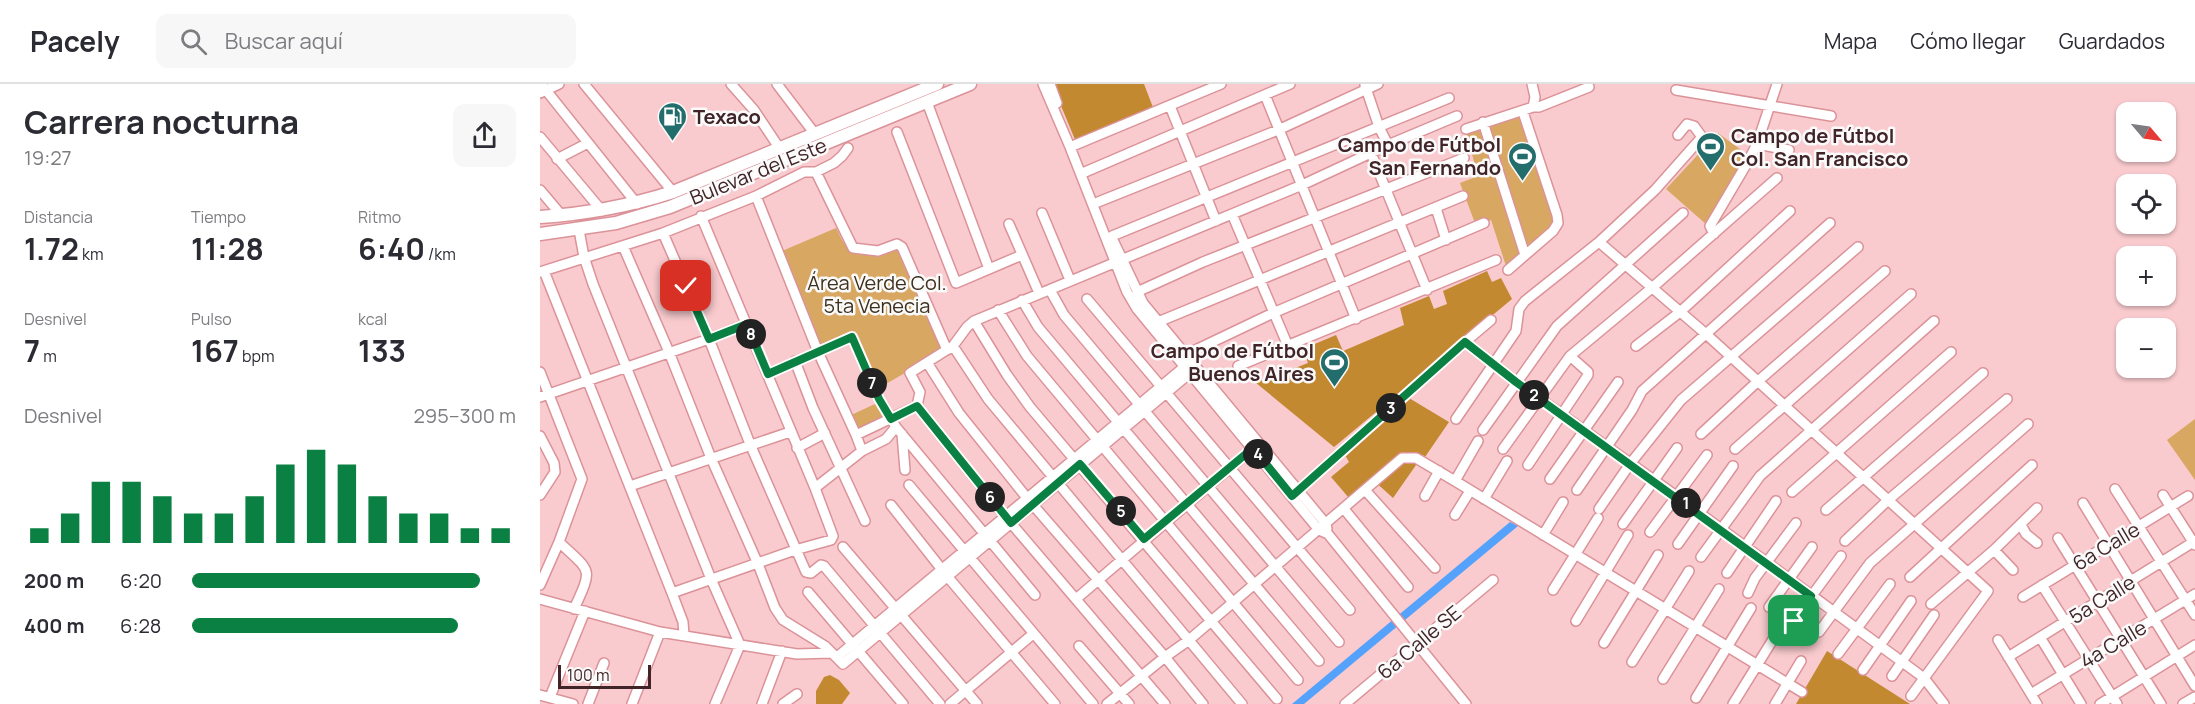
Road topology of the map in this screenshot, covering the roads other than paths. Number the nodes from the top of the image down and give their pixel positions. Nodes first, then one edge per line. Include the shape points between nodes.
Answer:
1 (559, 84) edge
2 (584, 84) edge
3 (731, 84) edge
4 (777, 84) edge
5 (937, 84) edge
6 (970, 84) edge
7 (1043, 84) edge
8 (1050, 84) edge
9 (1221, 84) edge
10 (1290, 84) edge
11 (1378, 84) edge
12 (1532, 84) edge
13 (1778, 84) edge
14 (1366, 86) edge
15 (1588, 87) dead end
16 (542, 89) edge
17 (1676, 90) dead end
18 (1265, 95) junction
19 (1449, 98) dead end
20 (927, 102) junction
21 (1769, 105) junction
22 (1170, 106) junction
23 (1533, 107) junction
24 (1523, 112) junction
25 (1457, 116) dead end
26 (1831, 116) dead end
27 (1483, 123) junction
28 (1379, 127) junction
29 (1466, 129) dead end
30 (1278, 130) junction
31 (897, 132) dead end
32 (1180, 132) junction
33 (815, 134) junction
34 (1678, 135) dead end
35 (540, 137) edge
36 (588, 143) junction
37 (1756, 144) junction
38 (1388, 145) junction
39 (1072, 146) junction
40 (848, 148) dead end
41 (780, 149) junction
42 (550, 150) junction
43 (1788, 150) dead end
44 (540, 153) edge
45 (1371, 153) junction
46 (797, 156) junction
47 (1464, 158) dead end
48 (557, 159) junction
49 (1292, 164) junction
50 (1193, 165) junction
51 (804, 172) junction
52 (816, 172) junction
53 (1085, 172) junction
54 (1777, 178) dead end
55 (1302, 185) junction
56 (1384, 189) junction
57 (540, 190) edge
58 (674, 192) junction
59 (756, 196) junction
60 (1463, 196) dead end
61 (1206, 198) junction
62 (1098, 202) junction
63 (636, 204) junction
64 (1436, 208) junction
65 (602, 211) junction
66 (1790, 211) dead end
67 (1042, 213) dead end
68 (1683, 213) dead end
69 (1232, 214) junction
70 (562, 216) junction
71 (701, 216) junction
72 (540, 217) edge
73 (1316, 218) junction
74 (1216, 221) junction
75 (1399, 223) junction
76 (1484, 223) dead end
77 (1830, 223) dead end
78 (1009, 224) dead end
79 (579, 230) junction
80 (663, 233) junction
81 (540, 234) edge
82 (1714, 234) junction
83 (1112, 236) junction
84 (1446, 240) junction
85 (1599, 242) junction
86 (623, 246) junction
87 (1245, 246) junction
88 (1858, 247) dead end
89 (1329, 251) junction
90 (1022, 255) junction
91 (1412, 255) junction
92 (1525, 255) junction
93 (584, 257) junction
94 (1496, 260) dead end
95 (1119, 261) junction
96 (1625, 264) junction
97 (989, 269) junction
98 (1508, 270) dead end
99 (542, 271) edge
100 (1885, 271) dead end
101 (1070, 280) junction
102 (1259, 280) junction
103 (1342, 283) junction
104 (1653, 287) junction
105 (1050, 290) junction
106 (1427, 290) junction
107 (1137, 292) junction
108 (1039, 293) junction
109 (1911, 294) dead end
110 (1087, 299) dead end
111 (1022, 300) junction
112 (998, 310) junction
113 (1680, 312) junction
114 (1273, 313) junction
115 (1356, 319) junction
116 (1491, 320) dead end
117 (974, 321) junction
118 (1934, 321) dead end
119 (1158, 322) junction
120 (747, 324) junction
121 (1706, 334) junction
122 (709, 339) junction
123 (1465, 342) junction
124 (1288, 346) junction
125 (1636, 346) dead end
126 (950, 348) junction
127 (669, 352) junction
128 (818, 352) junction
129 (1952, 352) dead end
130 (1570, 356) junction
131 (1732, 358) junction
132 (795, 362) junction
133 (928, 363) junction
134 (1189, 365) junction
135 (1493, 365) junction
136 (1238, 366) dead end
137 (626, 367) junction
138 (540, 372) edge
139 (1983, 373) dead end
140 (768, 374) junction
141 (587, 382) junction
142 (1516, 382) junction
143 (1618, 382) dead end
144 (1757, 382) junction
145 (1163, 389) junction
146 (544, 396) edge
147 (1540, 399) junction
148 (2007, 399) dead end
149 (917, 406) junction
150 (1783, 406) junction
151 (1141, 408) junction
152 (1561, 414) junction
153 (1456, 418) dead end
154 (2028, 424) dead end
155 (1120, 425) junction
156 (897, 427) junction
157 (1483, 430) dead end
158 (1584, 430) junction
159 (1809, 430) junction
160 (790, 432) junction
161 (825, 433) junction
162 (1701, 434) dead end
163 (856, 435) junction
164 (540, 436) edge
165 (1478, 441) dead end
166 (1099, 443) junction
167 (750, 444) junction
168 (1607, 447) junction
169 (797, 448) junction
170 (1253, 448) junction
171 (1677, 448) dead end
172 (1503, 449) dead end
173 (1735, 449) dead end
174 (862, 451) junction
175 (1707, 454) dead end
176 (1836, 455) junction
177 (711, 458) junction
178 (1078, 461) junction
179 (1507, 461) dead end
180 (1630, 464) junction
181 (1527, 465) dead end
182 (2032, 465) dead end
183 (841, 466) junction
184 (1733, 466) dead end
185 (1230, 468) junction
186 (905, 470) dead end
187 (1439, 471) junction
188 (669, 473) junction
189 (1863, 478) junction
190 (1550, 479) dead end
191 (1055, 480) junction
192 (1654, 480) junction
193 (1455, 481) junction
194 (909, 485) dead end
195 (630, 486) junction
196 (1208, 486) junction
197 (815, 488) junction
198 (2115, 489) dead end
199 (1365, 490) junction
200 (1470, 490) junction
201 (1577, 490) dead end
202 (1792, 492) dead end
203 (1296, 494) junction
204 (540, 495) edge
205 (2163, 495) dead end
206 (2188, 495) dead end
207 (1425, 496) dead end
208 (1676, 496) junction
209 (1484, 499) junction
210 (1030, 501) junction
211 (1776, 501) dead end
212 (1887, 501) junction
213 (1563, 502) dead end
214 (2083, 503) dead end
215 (1187, 505) junction
216 (891, 506) dead end
217 (2171, 506) junction
218 (2037, 508) dead end
219 (1344, 509) junction
220 (1826, 510) dead end
221 (1699, 513) junction
222 (1455, 515) dead end
223 (1008, 520) junction
224 (865, 521) dead end
225 (1165, 522) junction
226 (1796, 523) dead end
227 (1623, 524) dead end
228 (1913, 525) junction
229 (2021, 525) junction
230 (2139, 526) junction
231 (1324, 529) junction
232 (1722, 530) junction
233 (1650, 532) dead end
234 (1543, 535) junction
235 (1628, 535) dead end
236 (988, 537) junction
237 (2058, 538) dead end
238 (1144, 539) junction
239 (1845, 541) dead end
240 (559, 542) junction
241 (2037, 543) dead end
242 (2194, 543) edge
243 (1678, 544) dead end
244 (2109, 544) junction
245 (843, 547) dead end
246 (1745, 547) junction
247 (1812, 547) dead end
248 (1297, 549) junction
249 (1941, 549) junction
250 (795, 550) junction
251 (1994, 550) junction
252 (1575, 554) junction
253 (966, 555) junction
254 (1658, 555) dead end
255 (1841, 556) dead end
256 (1701, 557) dead end
257 (1121, 559) junction
258 (2162, 562) junction
259 (1766, 563) junction
260 (758, 564) junction
261 (2075, 565) junction
262 (1275, 567) junction
263 (1435, 568) dead end
264 (2013, 570) dead end
265 (1689, 571) dead end
266 (944, 572) junction
267 (1605, 572) junction
268 (1726, 573) dead end
269 (1967, 573) junction
270 (1910, 577) dead end
271 (711, 579) junction
272 (1788, 579) junction
273 (1097, 580) junction
274 (1493, 580) dead end
275 (2131, 581) junction
276 (1255, 584) junction
277 (1890, 584) dead end
278 (540, 585) edge
279 (2042, 585) junction
280 (1408, 587) dead end
281 (1719, 589) dead end
282 (1553, 590) dead end
283 (808, 592) dead end
284 (1636, 592) junction
285 (672, 593) junction
286 (1748, 593) dead end
287 (2195, 594) edge
288 (1035, 596) dead end
289 (1811, 596) junction
290 (2023, 597) dead end
291 (540, 599) edge
292 (1076, 599) junction
293 (2185, 600) junction
294 (1911, 601) dead end
295 (1233, 602) junction
296 (2098, 602) junction
297 (1931, 604) dead end
298 (1769, 607) dead end
299 (1751, 608) dead end
300 (574, 609) junction
301 (1665, 609) junction
302 (1350, 610) dead end
303 (585, 611) junction
304 (898, 612) junction
305 (1834, 612) junction
306 (1935, 615) dead end
307 (2195, 615) edge
308 (2154, 619) junction
309 (1212, 621) junction
310 (1576, 621) dead end
311 (1794, 621) dead end
312 (2065, 622) junction
313 (1695, 627) junction
314 (1780, 628) dead end
315 (1856, 629) junction
316 (876, 630) junction
317 (660, 632) junction
318 (1819, 632) dead end
319 (1034, 634) junction
320 (684, 635) junction
321 (2040, 637) junction
322 (2121, 639) junction
323 (1189, 640) junction
324 (1998, 640) dead end
325 (1338, 642) dead end
326 (1417, 643) junction
327 (1604, 643) dead end
328 (740, 645) junction
329 (1879, 645) junction
330 (2195, 645) edge
331 (1079, 646) dead end
332 (1726, 647) junction
333 (855, 648) junction
334 (782, 651) junction
335 (1012, 652) junction
336 (1838, 654) dead end
337 (2177, 656) junction
338 (1165, 657) junction
339 (2008, 657) junction
340 (837, 658) junction
341 (2088, 659) junction
342 (1319, 661) dead end
343 (1801, 661) dead end
344 (1901, 661) junction
345 (1632, 662) dead end
346 (604, 663) dead end
347 (1758, 666) junction
348 (1863, 670) dead end
349 (2063, 674) junction
350 (1892, 675) dead end
351 (1141, 676) junction
352 (2144, 677) junction
353 (1924, 678) junction
354 (1298, 680) dead end
355 (1663, 680) dead end
356 (1788, 683) junction
357 (2195, 686) edge
358 (966, 691) junction
359 (1802, 692) dead end
360 (797, 693) dead end
361 (1120, 693) junction
362 (2031, 694) junction
363 (540, 695) edge
364 (1911, 696) dead end
365 (550, 697) junction
366 (2195, 697) edge
367 (1696, 698) dead end
368 (1277, 699) dead end
369 (2115, 700) edge
370 (573, 704) edge
371 (588, 704) edge
372 (633, 704) edge
373 (715, 704) edge
374 (762, 704) edge
375 (783, 704) edge
376 (903, 704) edge
377 (940, 704) edge
378 (950, 704) edge
379 (977, 704) edge
380 (1055, 704) edge
381 (1093, 704) edge
382 (1107, 704) edge
383 (1129, 704) edge
384 (1165, 704) edge
385 (1203, 704) edge
386 (1242, 704) edge
387 (1344, 704) edge
388 (1466, 704) edge
389 (1733, 704) edge
390 (1775, 704) edge
391 (1944, 704) edge
392 (2037, 704) edge
393 (2081, 704) edge
394 (2100, 704) edge
395 (2161, 704) edge
396 (2183, 704) edge

1 - 16 street
2 - 58 street
3 - 41 street
4 - 33 street
5 - 33 highway, Bulevar del Este
6 - 20 highway, Bulevar del Este
7 - 39 street
8 - 39 street
9 - 22 street
10 - 18 street
11 - 14 street
12 - 23 street
13 - 21 street
14 - 28 street
14 - 30 street
15 - 23 street
16 - 36 street
17 - 21 street
18 - 30 street
18 - 32 street
19 - 28 street
20 - 46 highway, Bulevar del Este
20 - 97 street
21 - 26 street
21 - 37 street
22 - 32 street
22 - 39 street
23 - 24 street
24 - 27 street
24 - 92 street via 1558,223
25 - 38 street
27 - 29 street
27 - 92 street
28 - 38 street
28 - 49 street
30 - 49 street
30 - 50 street
31 - 97 street via 956,283
32 - 50 street
32 - 53 street
33 - 41 highway, Bulevar del Este
34 - 85 street via 1688,124 1702,136 1655,190
35 - 42 street
36 - 48 street
36 - 63 street
37 - 43 street
37 - 82 street via 1710,226
38 - 45 street
39 - 53 street
39 - 95 street
40 - 52 street via 834,163
41 - 58 highway, Bulevar del Este
42 - 44 street
42 - 48 street
45 - 55 street
45 - 56 street
46 - 51 street
46 - 79 highway, Bulevar del Este via 670,207
47 - 56 street
48 - 65 street
49 - 55 street
49 - 61 street
50 - 61 street
50 - 62 street
51 - 52 street
51 - 59 street
52 - 126 street via 853,248 878,251 897,244 902,247
53 - 62 street
54 - 82 street
55 - 69 street
55 - 73 street
56 - 73 street
56 - 75 street
57 - 70 street
58 - 63 highway, Bulevar del Este
59 - 71 street
59 - 128 street
60 - 64 street
61 - 74 street
61 - 83 street
62 - 83 street
63 - 65 highway, Bulevar del Este
64 - 75 street
64 - 84 street
65 - 70 highway, Bulevar del Este
66 - 113 street
67 - 101 street
68 - 96 street
69 - 74 street
69 - 87 street
70 - 72 highway, Bulevar del Este
71 - 80 street
71 - 120 street
73 - 87 street
73 - 89 street
74 - 95 street
75 - 89 street
75 - 91 street
76 - 84 street
77 - 121 street
78 - 90 street
79 - 81 highway, Bulevar del Este
79 - 93 street
80 - 86 street
80 - 122 street
82 - 104 street
83 - 95 street
84 - 91 street
85 - 96 street
85 - 135 street via 1525,301 1519,309 1516,331
86 - 93 street
86 - 127 street
87 - 102 street
87 - 107 street
88 - 131 street
89 - 102 street
89 - 103 street
90 - 97 street
90 - 108 street
91 - 103 street
91 - 106 street
92 - 98 street
93 - 99 street
93 - 137 street
94 - 106 street
95 - 101 street
95 - 107 street
95 - 134 street via 1127,292 1137,309
96 - 104 street
96 - 142 street via 1557,326
99 - 141 street
100 - 144 street
101 - 105 street
102 - 114 street
102 - 119 street
103 - 114 street
103 - 115 street
104 - 113 street
104 - 130 street
105 - 108 street
105 - 151 street via 1064,315
106 - 115 street
107 - 119 street
108 - 111 street
109 - 150 street
110 - 145 street
111 - 112 street
111 - 155 street via 1038,327
112 - 117 street
112 - 166 street via 1027,356
113 - 121 street
113 - 125 street
114 - 124 street
114 - 134 street
115 - 124 street
116 - 123 street
117 - 126 street
117 - 178 street via 1030,407
118 - 159 street
119 - 134 street
120 - 122 street
120 - 140 street
121 - 131 street
121 - 168 street via 1642,390
122 - 127 street
122 - 167 street
123 - 135 street
123 - 203 street
124 - 136 street
126 - 133 street
126 - 191 street
127 - 137 street
127 - 177 street
128 - 132 street
128 - 156 street via 852,337 879,399
128 - 163 street
129 - 176 street
130 - 147 street
130 - 152 street via 1588,375
131 - 144 street
131 - 180 street via 1681,400
132 - 140 street
132 - 161 street
133 - 149 street via 910,374 920,392
133 - 210 street via 959,413
134 - 145 street
134 - 170 street
134 - 203 street
135 - 142 street
135 - 153 street
137 - 141 street
137 - 188 street
138 - 146 street
139 - 189 street
140 - 160 street
141 - 146 street
141 - 195 street
142 - 147 street
142 - 157 street
143 - 158 street
144 - 150 street
144 - 162 street
145 - 151 street
145 - 185 street
146 - 240 street via 582,479
147 - 152 street
147 - 172 street
148 - 212 street
149 - 156 street
149 - 223 street
150 - 159 street
150 - 173 street
151 - 155 street
151 - 196 street
152 - 158 street
152 - 181 street
154 - 228 street
155 - 166 street
155 - 215 street
156 - 163 street
156 - 174 street via 886,439
156 - 186 street
156 - 236 street
158 - 168 street
158 - 190 street
159 - 176 street
159 - 232 street via 1760,476
160 - 167 street
160 - 169 street
161 - 169 street
161 - 183 street
163 - 174 street
164 - 204 street via 555,472
165 - 193 street
166 - 178 street
166 - 225 street
167 - 177 street
167 - 250 street
168 - 180 street
168 - 201 street
169 - 197 street
170 - 185 street
170 - 203 street
171 - 192 street
174 - 183 street
175 - 208 street
176 - 189 street
176 - 202 street
177 - 188 street
177 - 260 street
178 - 191 street
178 - 238 street
179 - 209 street
180 - 192 street
180 - 252 street
182 - 249 street
183 - 197 street
183 - 224 street
184 - 221 street
185 - 196 street
185 - 248 street
187 - 193 street
187 - 199 street via 1406,457
187 - 207 street
188 - 195 street
188 - 271 street
189 - 212 street
189 - 220 street
191 - 210 street
191 - 257 street
192 - 208 street
192 - 227 street
193 - 200 street
194 - 253 street
195 - 285 street
196 - 215 street
196 - 262 street
197 - 250 street via 833,536 831,540
198 - 230 street
199 - 219 street
199 - 263 street
200 - 209 street
200 - 222 street
203 - 231 street
205 - 217 street
206 - 217 street, 6a Calle
208 - 221 street
208 - 233 street
209 - 234 street
210 - 223 street
210 - 273 street
211 - 246 street
212 - 228 street
212 - 239 street
213 - 234 street
214 - 244 street
215 - 225 street
215 - 276 street
216 - 266 street
217 - 230 street, 6a Calle
217 - 242 street
218 - 229 street
219 - 231 street
219 - 280 street
221 - 232 street
221 - 243 street
223 - 236 street
223 - 292 street
225 - 238 street
225 - 295 street
226 - 259 street
228 - 249 street
228 - 305 street via 1870,563
229 - 241 street
229 - 251 street
230 - 244 street, 6a Calle
230 - 258 street
231 - 248 street
231 - 326 street
232 - 246 street
232 - 256 street
234 - 252 street
235 - 267 street
236 - 253 street
236 - 288 street
237 - 261 street
238 - 257 street
238 - 309 street
240 - 278 street
240 - 300 street via 584,565 588,574
242 - 258 street, 5a Calle
244 - 261 street, 6a Calle
244 - 275 street
245 - 304 street
246 - 259 street
246 - 268 street
247 - 272 street
248 - 262 street
248 - 302 street
249 - 269 street
249 - 270 street
250 - 260 street
250 - 316 street via 808,573 824,566
251 - 264 street
251 - 269 street
252 - 267 street
252 - 282 street
253 - 266 street
253 - 319 street
254 - 284 street
255 - 289 street
257 - 273 street
257 - 323 street
258 - 275 street, 5a Calle
258 - 293 street
259 - 272 street
259 - 286 street
260 - 271 street
260 - 340 street via 783,620
261 - 279 street, 6a Calle
261 - 296 street
262 - 276 street
262 - 325 street
265 - 301 street
266 - 304 street
266 - 335 street
267 - 284 street
267 - 310 street
269 - 297 street
269 - 353 street via 1991,595
271 - 285 street
271 - 328 street
272 - 289 street
272 - 298 street
273 - 292 street
273 - 338 street
274 - 326 street, 6a Calle SE
275 - 296 street, 5a Calle
275 - 308 street
276 - 295 street
276 - 342 street
277 - 315 street
279 - 290 street, 6a Calle
279 - 312 street
281 - 313 street
283 - 333 street
284 - 301 street
284 - 327 street
285 - 320 street
287 - 293 street, 4a Calle
289 - 305 street
289 - 311 street
291 - 300 street
292 - 351 street
293 - 307 street
293 - 308 street, 4a Calle
294 - 329 street
295 - 309 street
295 - 354 street
296 - 312 street, 5a Calle
296 - 322 street
299 - 332 street
300 - 303 street
301 - 313 street
301 - 345 street
303 - 317 street
303 - 365 street
304 - 316 street
304 - 358 street
305 - 315 street
305 - 318 street
306 - 344 street
308 - 322 street, 4a Calle
308 - 337 street
309 - 323 street
309 - 368 street
312 - 321 street, 5a Calle
312 - 341 street
313 - 332 street
313 - 355 street
314 - 347 street
315 - 329 street
315 - 336 street
316 - 333 street
316 - 377 street
317 - 320 street
317 - 372 street
319 - 335 street
319 - 381 street
320 - 328 street
321 - 339 street, 5a Calle
321 - 349 street
322 - 341 street, 4a Calle
322 - 352 street
323 - 338 street
323 - 386 street
324 - 339 street
326 - 387 street, 6a Calle SE
326 - 388 street
328 - 334 street
328 - 373 street
329 - 344 street
329 - 348 street
330 - 337 street
331 - 361 street
332 - 347 street
332 - 367 street
333 - 340 street
333 - 376 street
334 - 340 street
334 - 374 street
335 - 358 street
335 - 380 street
337 - 352 street
337 - 357 street
338 - 351 street
338 - 385 street
339 - 362 street
341 - 349 street, 4a Calle
341 - 369 street
343 - 356 street
344 - 350 street
344 - 353 street
346 - 371 street
347 - 356 street
347 - 389 street
349 - 362 street, 4a Calle
349 - 393 street
351 - 361 street
351 - 384 street
352 - 369 street
352 - 395 street
353 - 364 street
353 - 391 street
356 - 359 street
356 - 390 street
358 - 378 street
358 - 379 street
360 - 375 street
361 - 382 street
361 - 383 street
362 - 392 street
363 - 365 street
365 - 370 street
366 - 396 street
369 - 394 street

